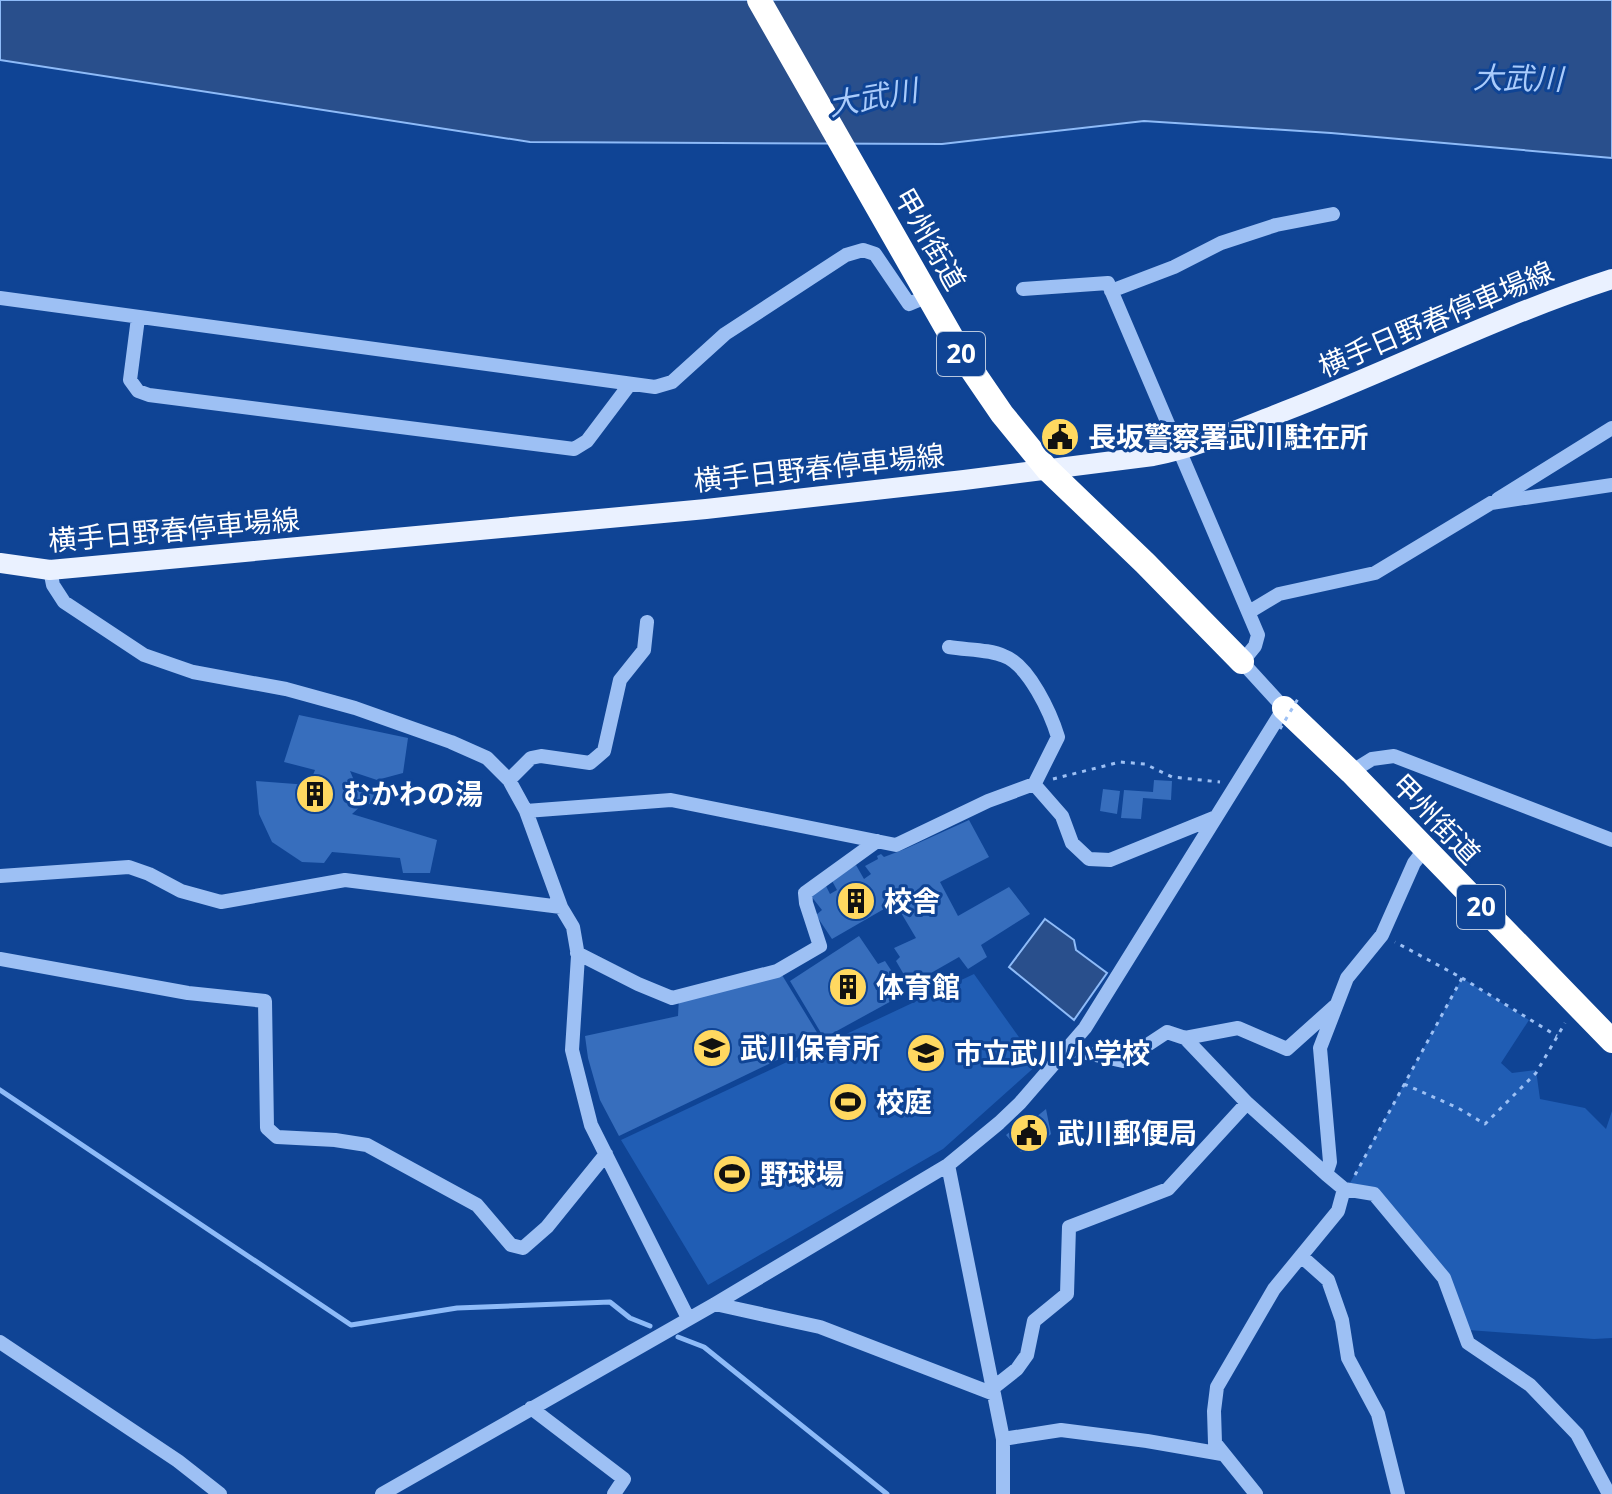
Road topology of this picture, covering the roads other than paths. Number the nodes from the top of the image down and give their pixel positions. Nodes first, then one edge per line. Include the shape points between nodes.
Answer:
1 (759, 0) edge
2 (1333, 214) dead end
3 (1612, 279) edge
4 (1023, 289) dead end
5 (1111, 291) junction
6 (928, 296) junction
7 (0, 298) edge
8 (138, 318) junction
9 (630, 384) junction
10 (1612, 428) edge
11 (1180, 451) junction
12 (1047, 469) junction
13 (1612, 485) edge
14 (1491, 503) junction
15 (0, 563) edge
16 (50, 570) junction
17 (1249, 612) junction
18 (647, 622) dead end
19 (949, 647) dead end
20 (1242, 662) junction
21 (1288, 711) junction
22 (1351, 772) junction
23 (509, 780) junction
24 (1035, 783) road end
25 (526, 811) junction
26 (1217, 817) junction
27 (1610, 836) edge
28 (877, 841) junction
29 (1424, 850) junction
30 (0, 876) edge
31 (561, 907) junction
32 (577, 953) junction
33 (0, 959) edge
34 (1336, 1005) junction
35 (1185, 1038) junction
36 (1612, 1041) edge
37 (1068, 1049) junction
38 (1247, 1103) junction
39 (606, 1154) junction
40 (948, 1165) junction
41 (1326, 1174) junction
42 (1344, 1189) junction
43 (1301, 1256) junction
44 (715, 1304) junction
45 (688, 1318) junction
46 (0, 1342) edge
47 (994, 1391) junction
48 (531, 1408) junction
49 (1003, 1439) junction
50 (1222, 1454) junction
51 (220, 1494) edge
52 (382, 1494) edge
53 (614, 1494) edge
54 (1003, 1494) edge
55 (1256, 1494) edge
56 (1398, 1494) edge
57 (1609, 1494) edge

1 - 6 highway, 甲州街道 / 20
2 - 5 street via 1221,243
3 - 11 main road, 横手日野春停車場線
4 - 5 street via 1108,283
5 - 11 street
6 - 9 street via 909,304 875,254 863,250 846,255 725,334 672,382 655,387
6 - 12 highway, 甲州街道 / 20 via 1002,414
7 - 8 street
8 - 9 street
8 - 9 street via 130,380 138,391 223,405 574,449 587,441
10 - 14 street
11 - 12 main road, 横手日野春停車場線
11 - 17 street
12 - 16 main road, 横手日野春停車場線 via 706,509
12 - 20 highway, 甲州街道 / 20
13 - 14 street
14 - 17 street via 1375,573 1279,594
15 - 16 main road, 横手日野春停車場線
16 - 23 street via 64,602 144,655 193,672 355,708 487,758
17 - 20 street via 1258,635
18 - 23 street via 644,650 620,680 604,751 590,763 531,758
19 - 24 street via 1004,655 1020,666 1051,714 1058,737
20 - 21 street
21 - 22 highway, 甲州街道 / 20
21 - 26 street
22 - 27 street via 1372,759 1394,756
22 - 29 highway, 甲州街道 / 20
23 - 25 street
25 - 28 street via 671,800
25 - 31 street
26 - 28 street via 1110,860 1089,859 1072,843 1062,816 1034,784 896,845
26 - 37 street
28 - 32 street via 805,893 820,946 777,971 672,998
29 - 34 street via 1382,935 1347,978
29 - 36 highway, 甲州街道 / 20
30 - 31 street via 129,867 221,902 345,880
31 - 32 street via 573,927
32 - 39 street via 572,1050 591,1125
33 - 39 street via 188,993 265,1001 267,1128 277,1137 367,1145 477,1205 511,1245 523,1248 547,1227
34 - 35 street via 1287,1049 1238,1028
34 - 41 street via 1320,1048 1330,1162
35 - 37 street via 1167,1032 1123,1061
35 - 38 street
37 - 40 street via 999,1123
38 - 41 street
38 - 47 street via 1168,1189 1069,1227 1067,1294 1034,1321 1027,1355
39 - 45 street
40 - 44 street
40 - 47 street
41 - 42 street
42 - 43 street via 1338,1211
42 - 57 street via 1374,1194 1444,1278 1468,1343 1530,1385 1577,1434
43 - 50 street via 1274,1289 1217,1387 1215,1443
43 - 56 street via 1328,1280 1348,1358 1378,1414
44 - 45 street
44 - 47 street via 820,1327
45 - 48 street
46 - 51 street
47 - 49 street
48 - 52 street
48 - 53 street via 624,1479
49 - 50 street via 1061,1430
49 - 54 street
50 - 55 street

